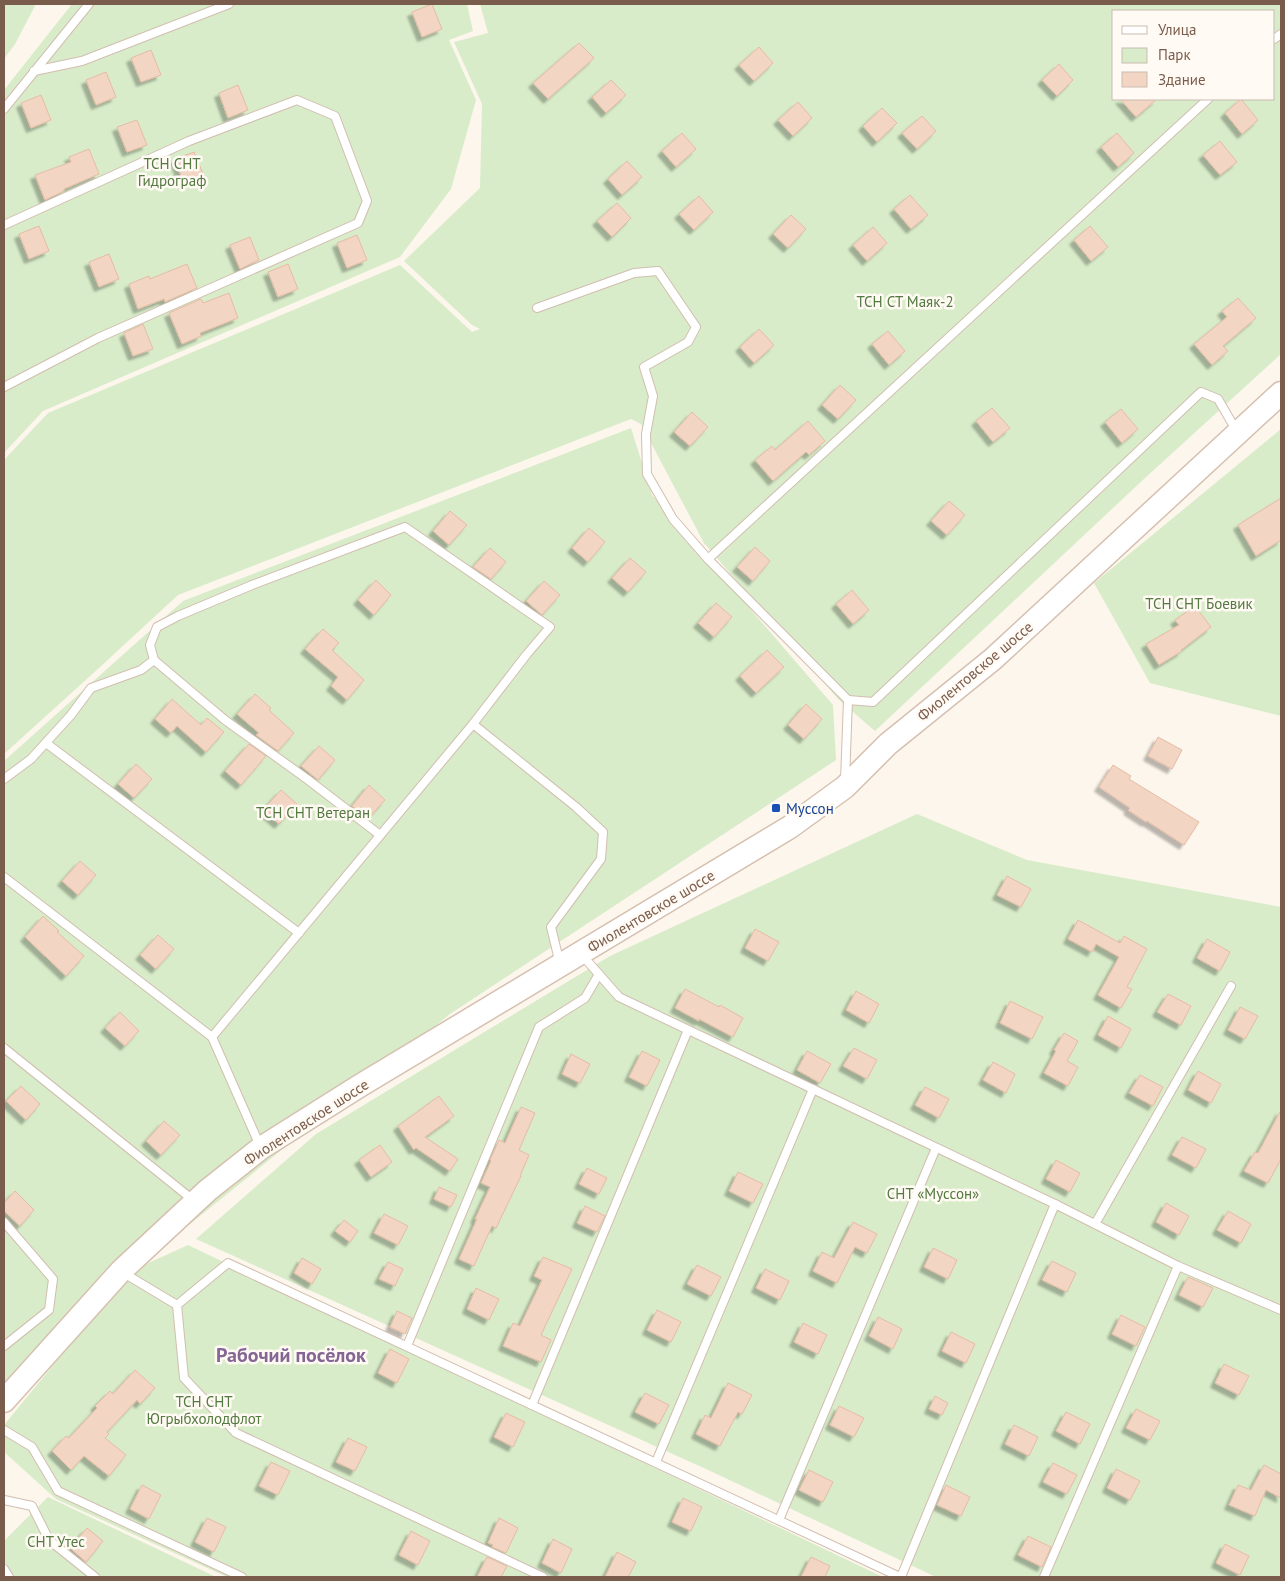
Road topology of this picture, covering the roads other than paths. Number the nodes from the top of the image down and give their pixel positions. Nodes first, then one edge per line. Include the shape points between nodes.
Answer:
1 (89, 4) edge
2 (229, 4) edge
3 (34, 71) junction
4 (1207, 100) edge
5 (4, 109) edge
6 (4, 225) edge
7 (536, 308) dead end
8 (4, 387) edge
9 (1281, 393) edge
10 (1238, 433) junction
11 (708, 559) junction
12 (154, 660) junction
13 (848, 700) junction
14 (472, 724) junction
15 (46, 743) junction
16 (4, 779) edge
17 (845, 787) junction
18 (380, 835) junction
19 (4, 877) edge
20 (299, 933) junction
21 (580, 954) junction
22 (560, 966) junction
23 (599, 974) junction
24 (1231, 986) dead end
25 (688, 1030) junction
26 (212, 1037) junction
27 (4, 1048) edge
28 (813, 1090) junction
29 (261, 1148) junction
30 (936, 1148) junction
31 (196, 1202) junction
32 (1055, 1204) junction
33 (4, 1222) edge
34 (1095, 1224) junction
35 (1178, 1266) junction
36 (121, 1271) junction
37 (177, 1305) junction
38 (1281, 1310) edge
39 (4, 1346) edge
40 (407, 1346) junction
41 (4, 1401) edge
42 (532, 1404) junction
43 (4, 1430) edge
44 (656, 1462) junction
45 (4, 1500) edge
46 (779, 1520) junction
47 (4, 1569) edge
48 (8, 1577) edge
49 (95, 1577) edge
50 (242, 1577) edge
51 (543, 1577) edge
52 (901, 1577) edge
53 (1044, 1577) edge

1 - 3 lane
2 - 3 lane via 82,61
3 - 5 lane
4 - 11 lane
6 - 8 lane via 189,141 297,100 335,116 366,201 358,222 98,338
7 - 11 lane via 634,274 658,271 696,327 688,342 644,367 653,396 646,434 648,474 673,519
9 - 10 main road, Фиолентовское шоссе
10 - 13 lane via 1218,399 1201,392 873,702
10 - 17 main road, Фиолентовское шоссе via 993,659 888,744
11 - 13 lane
12 - 14 lane via 150,644 157,627 252,585 405,527 550,627
12 - 15 lane via 141,670 90,688
12 - 18 lane via 224,720
13 - 17 lane
14 - 18 lane
14 - 22 lane via 603,832 601,859 551,927
15 - 16 lane
15 - 20 lane
17 - 21 main road, Фиолентовское шоссе via 790,827
18 - 20 lane
19 - 26 lane
20 - 26 lane
21 - 22 main road, Фиолентовское шоссе
21 - 23 lane
22 - 29 main road, Фиолентовское шоссе
23 - 25 lane via 618,997
23 - 40 lane via 585,998 539,1027
24 - 34 lane
25 - 28 lane
25 - 42 lane
26 - 29 lane
27 - 31 lane
28 - 30 lane
28 - 44 lane
29 - 31 main road, Фиолентовское шоссе
30 - 32 lane
30 - 46 lane
31 - 36 main road, Фиолентовское шоссе
32 - 34 lane
32 - 52 lane
33 - 39 lane via 53,1279 50,1310
34 - 35 lane
35 - 38 lane
35 - 53 lane
36 - 37 lane
36 - 41 main road, Фиолентовское шоссе
37 - 40 lane via 228,1263
37 - 51 lane via 184,1378 236,1434
40 - 42 lane
42 - 44 lane
43 - 50 lane via 32,1447 58,1491
44 - 46 lane
45 - 49 lane via 32,1506 49,1540
46 - 52 lane
47 - 48 lane

